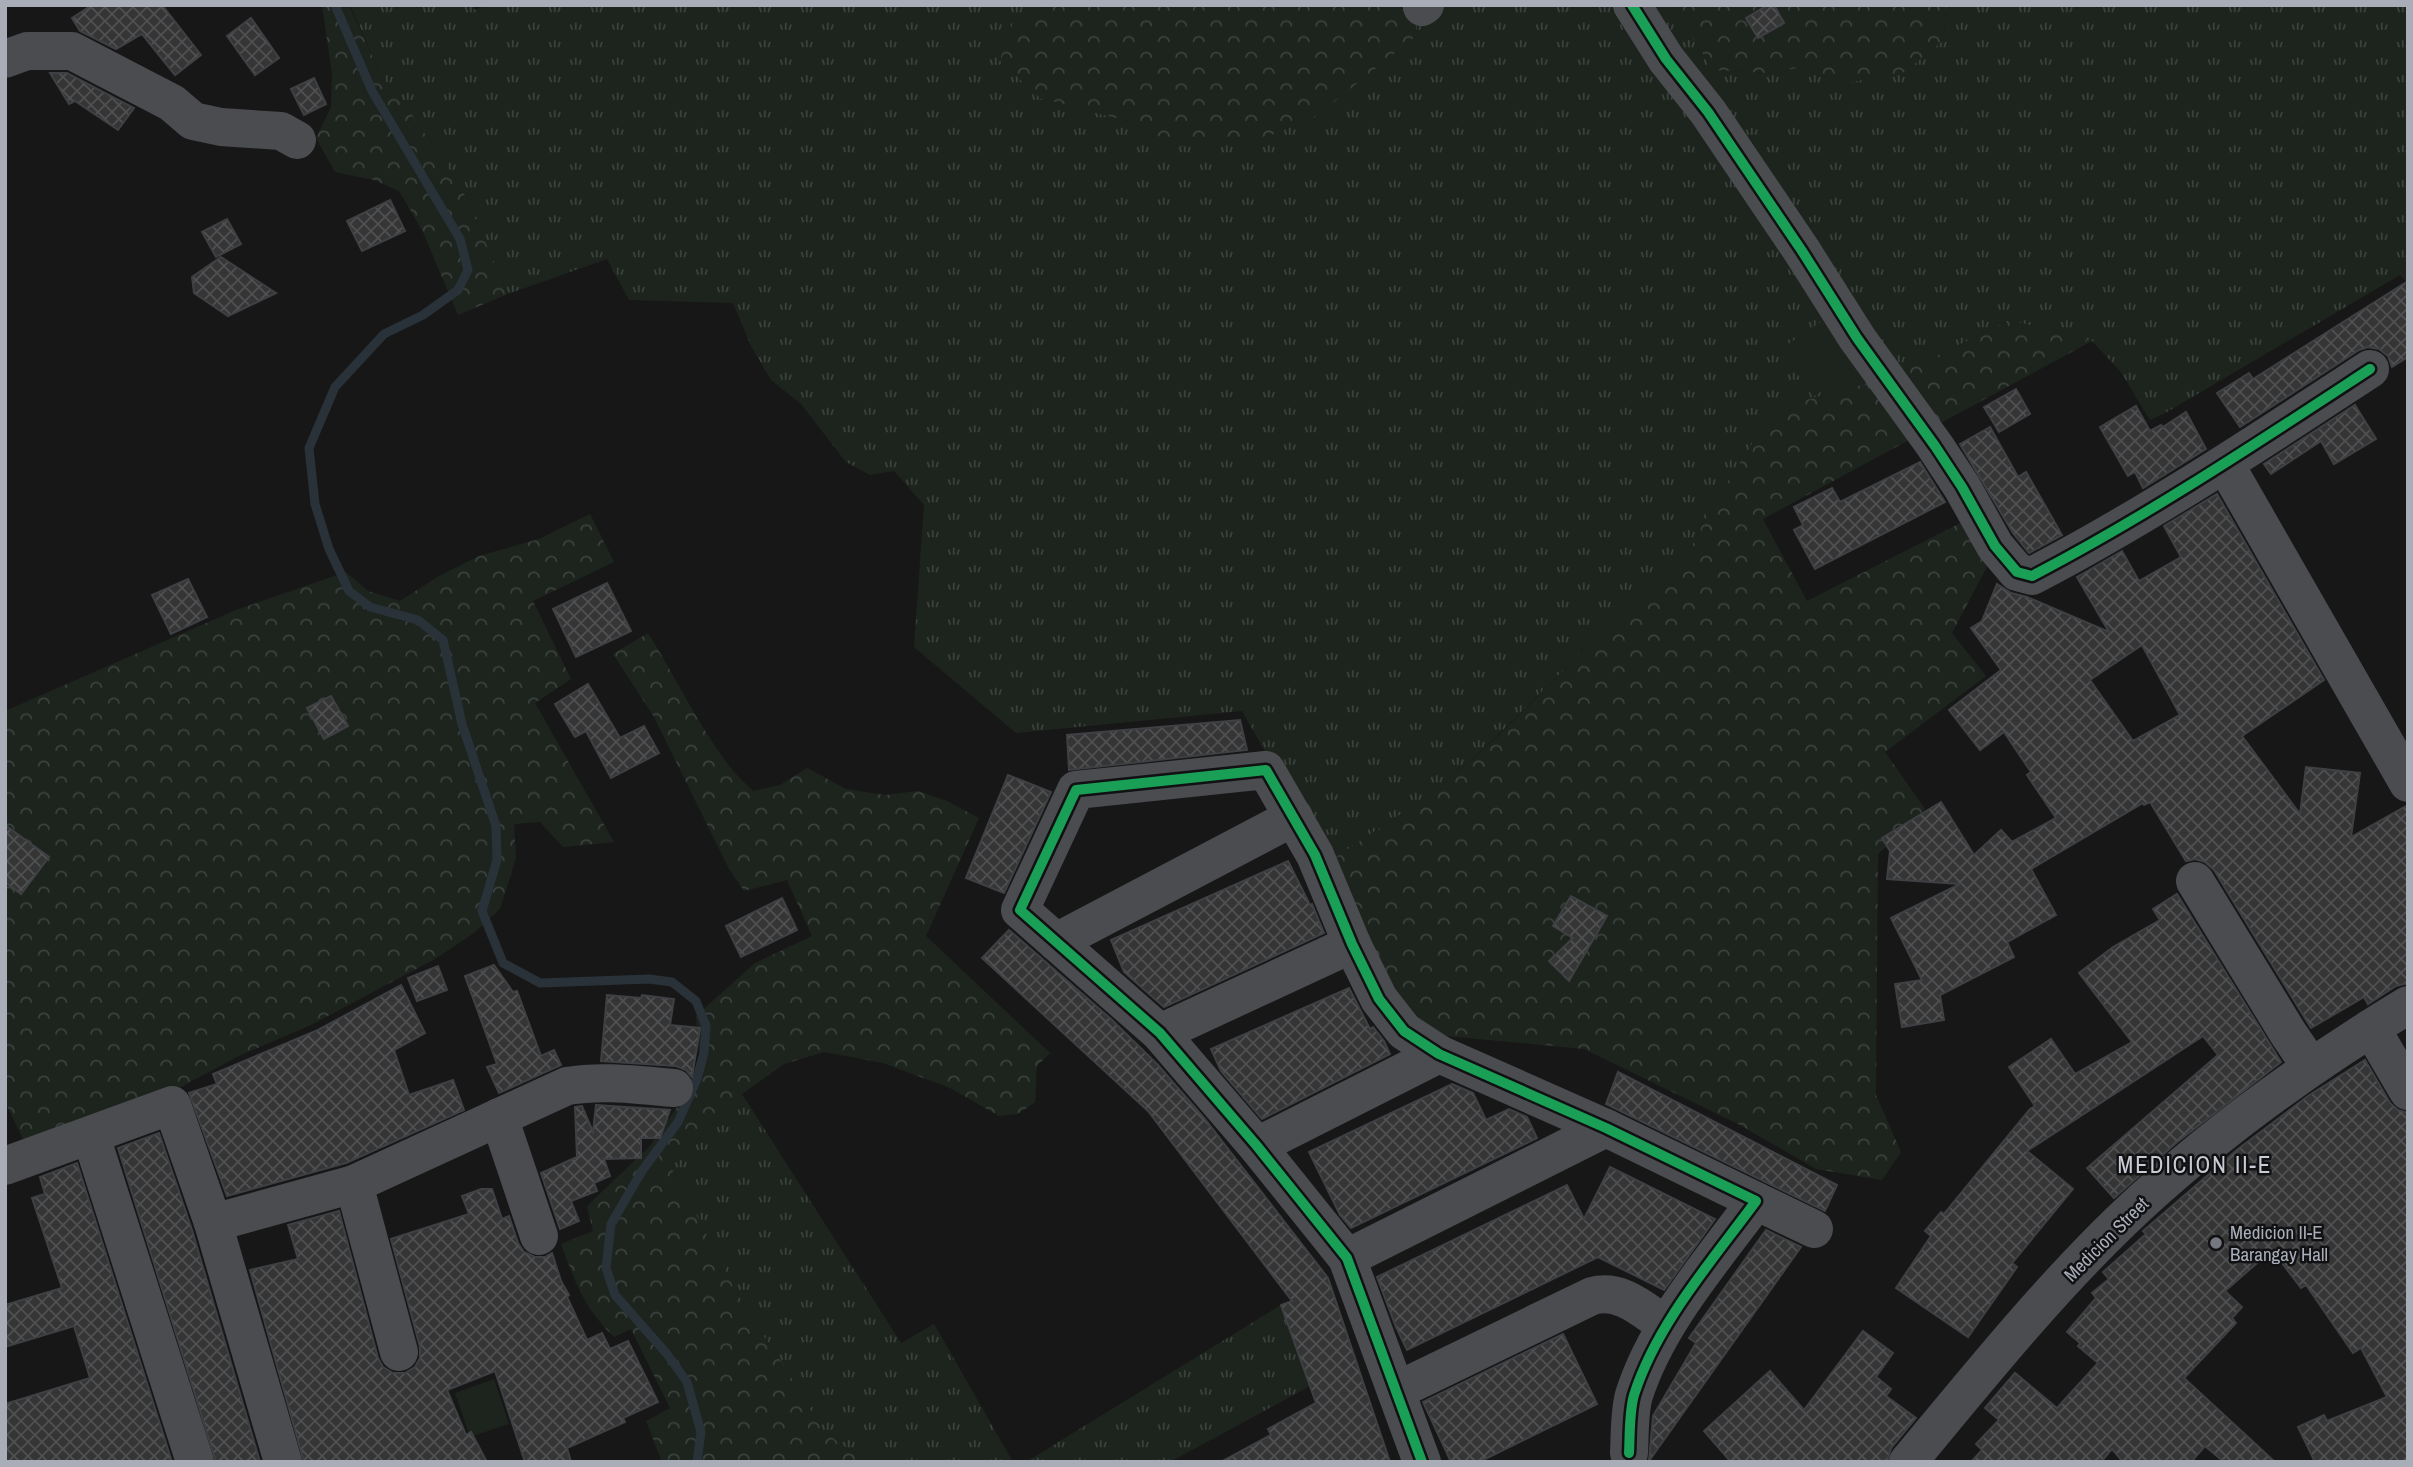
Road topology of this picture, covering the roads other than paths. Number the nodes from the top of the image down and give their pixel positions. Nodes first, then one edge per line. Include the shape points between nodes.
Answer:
1 (1632, 5) edge
2 (5, 59) edge
3 (297, 140) dead end
4 (2370, 369) dead end
5 (2225, 464) junction
6 (2408, 783) edge
7 (1294, 817) junction
8 (2195, 881) dead end
9 (1056, 942) junction
10 (1352, 944) junction
11 (2408, 1005) edge
12 (2371, 1028) junction
13 (1160, 1033) junction
14 (1439, 1054) junction
15 (2311, 1067) junction
16 (674, 1088) dead end
17 (2408, 1091) edge
18 (499, 1117) junction
19 (1606, 1128) junction
20 (91, 1136) junction
21 (1257, 1146) junction
22 (5, 1166) edge
23 (354, 1184) junction
24 (1756, 1201) junction
25 (213, 1223) junction
26 (1814, 1229) dead end
27 (539, 1236) dead end
28 (1347, 1258) junction
29 (1666, 1325) junction
30 (400, 1352) dead end
31 (1396, 1391) junction
32 (1626, 1459) edge
33 (195, 1462) edge
34 (283, 1462) edge
35 (1422, 1462) edge
36 (1908, 1462) edge

1 - 5 street via 1935,446 1995,546 2017,572 2032,576
2 - 3 street via 27,51 72,51 172,103 193,121 281,131
4 - 5 street
5 - 6 street
7 - 9 street
7 - 9 street via 1266,770 1076,790 1020,910
7 - 10 street
8 - 15 street
9 - 13 street
10 - 13 street
10 - 14 street via 1379,999 1404,1031
11 - 12 street, Medicion Street
12 - 15 street, Medicion Street
12 - 17 street
13 - 21 street
14 - 19 street
14 - 21 street
15 - 36 street, Medicion Street via 2244,1116 2124,1219 2068,1275
16 - 18 street via 590,1082 567,1086
18 - 23 street
18 - 27 street
19 - 24 street
19 - 28 street
20 - 22 street
20 - 25 street via 172,1105
20 - 33 street
21 - 28 street
23 - 25 street
23 - 30 street
24 - 26 street
24 - 29 street
25 - 34 street
28 - 31 street
29 - 31 street via 1620,1295 1606,1292
29 - 32 street via 1633,1398
31 - 35 street

